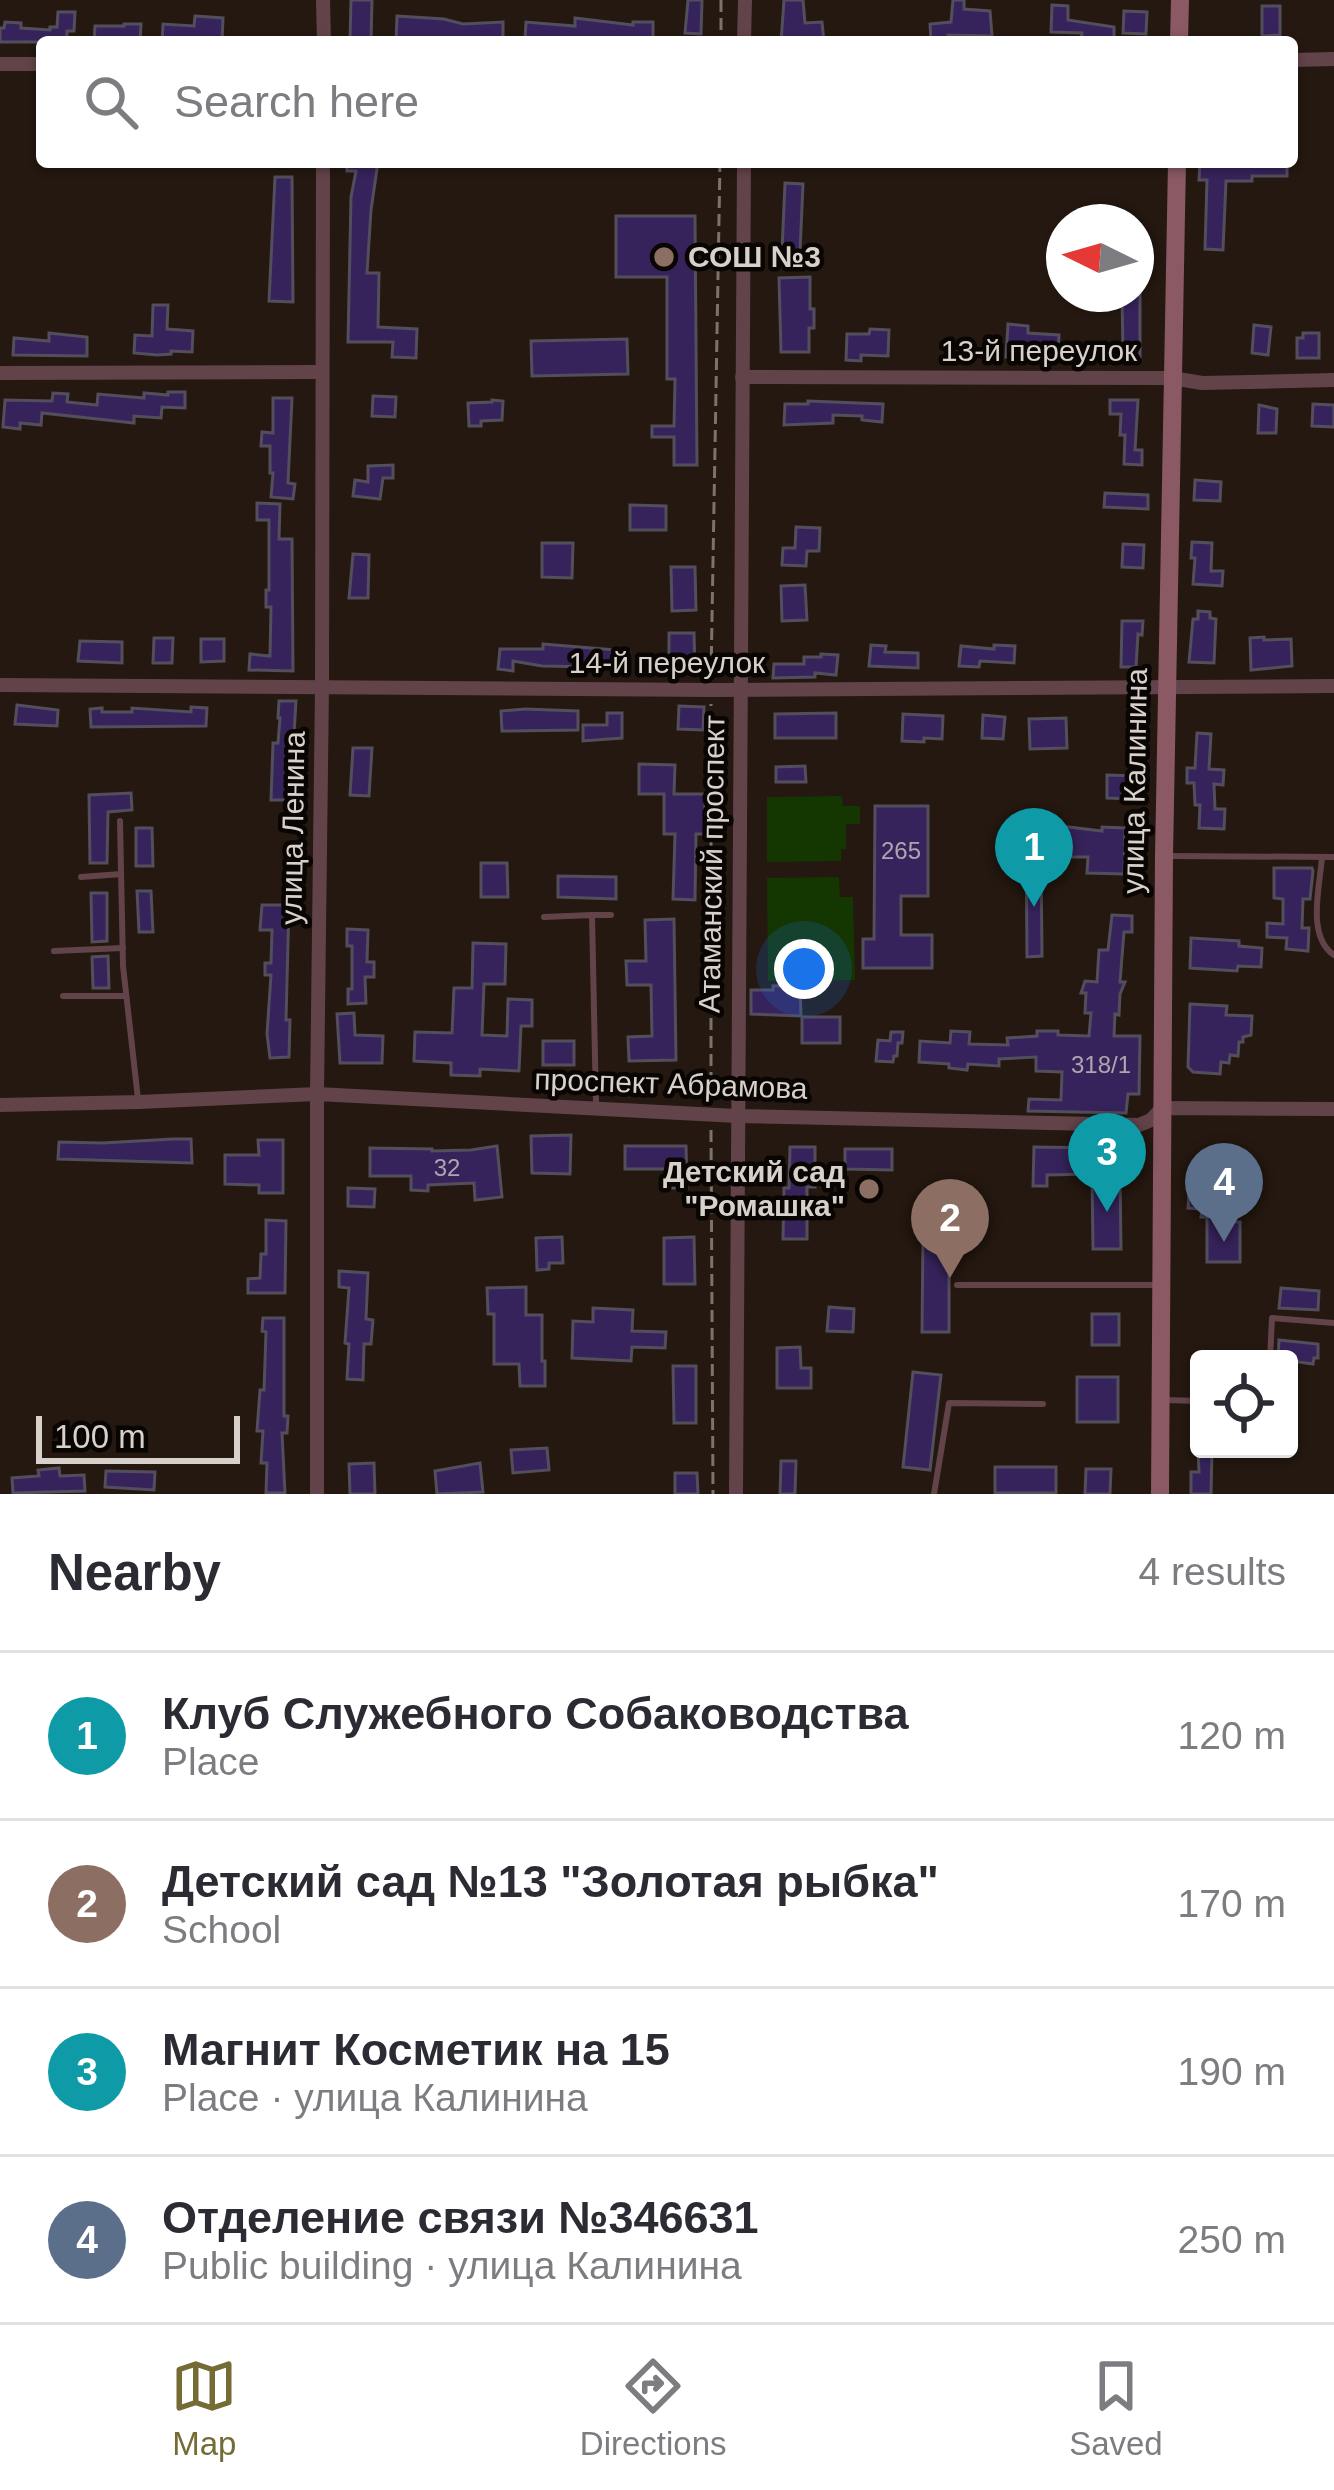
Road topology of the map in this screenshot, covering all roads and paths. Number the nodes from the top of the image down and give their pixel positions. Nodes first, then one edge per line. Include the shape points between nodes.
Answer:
1 (323, 0) edge
2 (721, 0) edge
3 (745, 0) edge
4 (1180, 0) edge
5 (324, 36) edge
6 (721, 36) edge
7 (744, 36) edge
8 (1179, 36) edge
9 (1334, 59) edge
10 (1298, 60) edge
11 (0, 64) edge
12 (36, 64) edge
13 (323, 168) edge
14 (719, 168) edge
15 (744, 168) edge
16 (1177, 168) edge
17 (321, 373) junction
18 (0, 374) edge
19 (742, 376) junction
20 (1172, 378) junction
21 (1334, 380) edge
22 (0, 685) edge
23 (1334, 686) edge
24 (322, 687) junction
25 (1167, 687) junction
26 (711, 690) junction
27 (742, 690) junction
28 (120, 820) dead end
29 (1164, 856) junction
30 (1322, 856) junction
31 (1334, 857) edge
32 (121, 874) junction
33 (81, 877) dead end
34 (592, 915) junction
35 (611, 915) dead end
36 (544, 917) dead end
37 (123, 948) junction
38 (54, 951) dead end
39 (1334, 955) edge
40 (63, 996) dead end
41 (126, 996) junction
42 (316, 1094) junction
43 (139, 1102) junction
44 (0, 1105) edge
45 (596, 1108) junction
46 (1162, 1108) junction
47 (1334, 1109) edge
48 (711, 1114) junction
49 (736, 1115) junction
50 (957, 1285) dead end
51 (1160, 1285) junction
52 (1334, 1322) edge
53 (1270, 1350) edge
54 (1160, 1400) junction
55 (1190, 1401) edge
56 (1043, 1404) dead end
57 (317, 1494) edge
58 (712, 1494) edge
59 (736, 1494) edge
60 (934, 1494) edge
61 (1160, 1494) edge

1 - 5 street
2 - 6 path
3 - 7 street
4 - 8 main road
9 - 10 street
11 - 12 street
13 - 17 street, улица Ленина
14 - 26 path
15 - 19 street, Атаманский проспект
16 - 20 main road, улица Калинина
17 - 18 street
17 - 24 street, улица Ленина
19 - 20 street, 13-й переулок
19 - 27 street, Атаманский проспект
20 - 21 street, 13-й переулок
20 - 25 main road, улица Калинина
22 - 24 street, 14-й переулок
23 - 25 street, 14-й переулок
24 - 26 street, 14-й переулок
24 - 42 street, улица Ленина
25 - 27 street, 14-й переулок
25 - 29 main road, улица Калинина
26 - 27 street, 14-й переулок
26 - 48 path
27 - 49 street, Атаманский проспект
28 - 32 lane
29 - 30 lane
29 - 46 main road, улица Калинина
30 - 31 lane
30 - 39 lane via 1317,929
32 - 33 lane
32 - 37 lane
34 - 35 lane
34 - 36 lane
34 - 45 lane
37 - 38 lane
37 - 41 lane
40 - 41 lane
41 - 43 lane
42 - 43 street, проспект Абрамова
42 - 45 street, проспект Абрамова
42 - 57 street, улица Ленина
43 - 44 street, проспект Абрамова
45 - 48 street, проспект Абрамова
46 - 47 street, проспект Абрамова
46 - 49 street, проспект Абрамова via 1139,1125
46 - 51 main road, улица Калинина
48 - 49 street, проспект Абрамова
48 - 58 path
49 - 59 street, Атаманский проспект
50 - 51 lane
51 - 54 main road, улица Калинина
52 - 53 lane via 1272,1318
54 - 55 lane
54 - 61 main road, улица Калинина
56 - 60 lane via 949,1403

